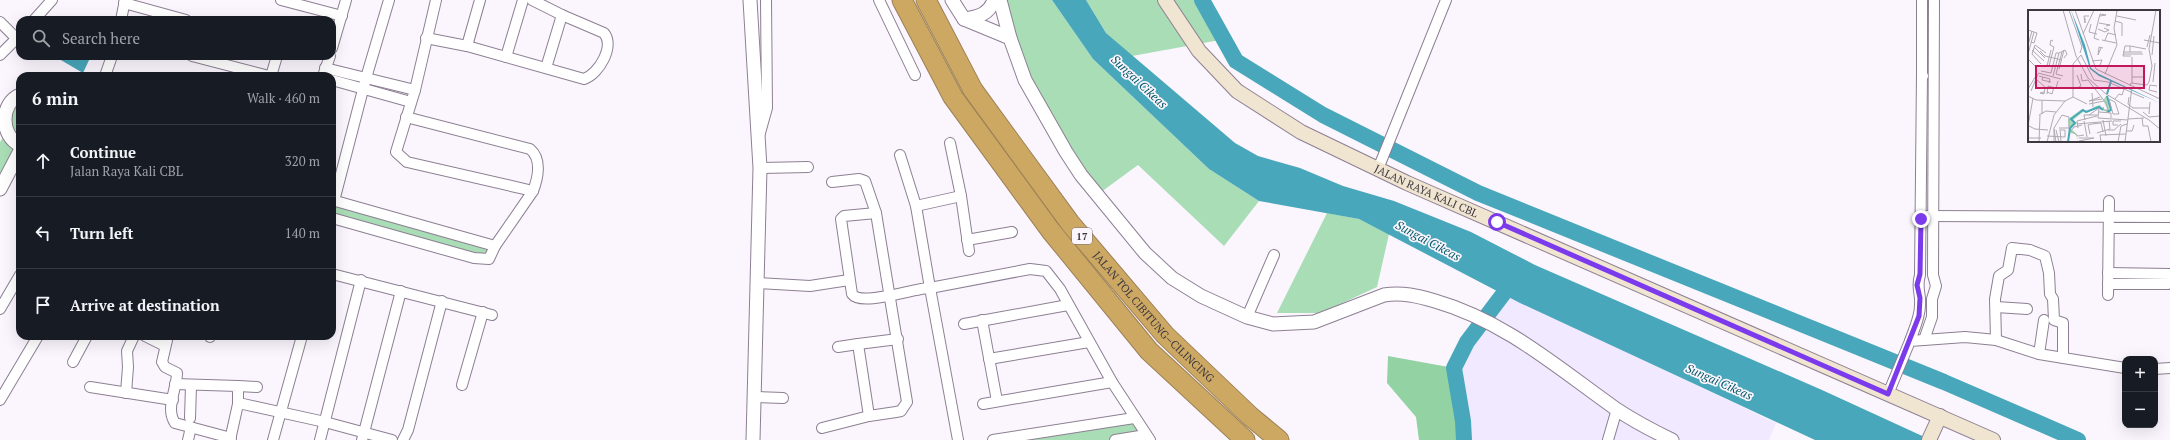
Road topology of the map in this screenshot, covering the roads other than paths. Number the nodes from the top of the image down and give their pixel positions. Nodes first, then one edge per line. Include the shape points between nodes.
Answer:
1 (281, 0) edge
2 (346, 0) edge
3 (389, 0) edge
4 (436, 0) edge
5 (480, 0) edge
6 (523, 0) edge
7 (532, 0) edge
8 (750, 0) edge
9 (766, 0) edge
10 (878, 0) edge
11 (902, 0) edge
12 (926, 0) edge
13 (952, 0) edge
14 (994, 0) edge
15 (1000, 0) edge
16 (1165, 0) edge
17 (1446, 0) edge
18 (1922, 0) edge
19 (1934, 0) edge
20 (125, 1) edge
21 (46, 2) edge
22 (299, 2) edge
23 (562, 15) junction
24 (37, 16) edge
25 (122, 16) edge
26 (173, 16) edge
27 (342, 16) junction
28 (964, 19) junction
29 (0, 22) edge
30 (16, 34) edge
31 (336, 34) edge
32 (16, 38) edge
33 (426, 38) junction
34 (1010, 38) junction
35 (467, 46) junction
36 (0, 55) edge
37 (506, 57) junction
38 (111, 60) edge
39 (208, 60) edge
40 (276, 60) edge
41 (327, 60) edge
42 (546, 68) junction
43 (106, 72) edge
44 (254, 72) edge
45 (271, 72) edge
46 (324, 72) edge
47 (336, 74) edge
48 (915, 75) dead end
49 (1922, 75) junction
50 (1934, 76) junction
51 (366, 78) junction
52 (336, 81) edge
53 (364, 89) junction
54 (414, 90) junction
55 (16, 96) edge
56 (4, 97) edge
57 (411, 102) junction
58 (406, 117) junction
59 (2, 138) edge
60 (758, 141) junction
61 (16, 143) edge
62 (950, 143) dead end
63 (900, 155) dead end
64 (16, 159) edge
65 (808, 167) dead end
66 (760, 168) junction
67 (1378, 169) junction
68 (832, 182) dead end
69 (0, 189) edge
70 (336, 189) edge
71 (533, 191) junction
72 (961, 196) junction
73 (336, 201) edge
74 (2109, 201) dead end
75 (916, 206) junction
76 (876, 213) junction
77 (1921, 216) junction
78 (1933, 216) junction
79 (2109, 216) junction
80 (2170, 217) edge
81 (336, 219) edge
82 (2109, 228) junction
83 (2170, 228) edge
84 (1012, 232) dead end
85 (967, 240) junction
86 (495, 246) junction
87 (969, 251) dead end
88 (1274, 255) dead end
89 (2108, 273) junction
90 (2170, 274) edge
91 (336, 275) edge
92 (361, 280) junction
93 (849, 280) junction
94 (16, 282) edge
95 (2170, 282) edge
96 (757, 283) junction
97 (2108, 284) junction
98 (930, 288) junction
99 (401, 291) junction
100 (2108, 295) dead end
101 (890, 296) junction
102 (442, 301) junction
103 (1068, 305) junction
104 (1996, 307) junction
105 (0, 309) edge
106 (2027, 309) dead end
107 (1247, 317) junction
108 (982, 320) junction
109 (2044, 320) dead end
110 (964, 324) dead end
111 (898, 339) junction
112 (36, 340) edge
113 (85, 340) edge
114 (132, 340) edge
115 (301, 340) edge
116 (1924, 340) junction
117 (1996, 340) junction
118 (167, 341) edge
119 (1910, 341) junction
120 (1089, 342) junction
121 (858, 344) junction
122 (838, 347) dead end
123 (2039, 354) junction
124 (2063, 358) junction
125 (988, 359) junction
126 (73, 362) dead end
127 (2122, 368) edge
128 (2170, 368) edge
129 (2158, 369) edge
130 (1112, 382) junction
131 (175, 384) junction
132 (462, 385) dead end
133 (191, 386) junction
134 (238, 386) junction
135 (257, 386) dead end
136 (90, 387) dead end
137 (126, 393) junction
138 (1888, 394) junction
139 (754, 397) junction
140 (783, 398) dead end
141 (0, 400) edge
142 (173, 400) junction
143 (997, 401) junction
144 (238, 404) junction
145 (983, 404) dead end
146 (1617, 409) junction
147 (280, 411) junction
148 (869, 416) junction
149 (1940, 416) junction
150 (1134, 418) junction
151 (191, 422) junction
152 (325, 422) junction
153 (822, 428) dead end
154 (363, 436) edge
155 (1930, 436) edge
156 (1148, 437) edge
157 (230, 439) edge
158 (188, 440) edge
159 (273, 440) edge
160 (320, 440) edge
161 (392, 440) edge
162 (403, 440) edge
163 (753, 440) edge
164 (958, 440) edge
165 (993, 440) edge
166 (1115, 440) edge
167 (1245, 440) edge
168 (1279, 440) edge
169 (1608, 440) edge
170 (1672, 440) edge
171 (1994, 440) edge

1 - 22 street
2 - 27 street
3 - 51 street
4 - 33 street
5 - 35 street
6 - 37 street
7 - 23 street
8 - 60 street
9 - 60 street via 767,108
10 - 48 street
11 - 167 highway, JALAN TOL CIBITUNG–CILINCING / 17 via 953,97 1051,231 1149,351
12 - 168 highway, JALAN TOL CIBITUNG–CILINCING / 17 via 973,90 1070,222 1165,335
13 - 28 street
14 - 28 street via 990,9 979,16
15 - 34 street
16 - 67 main road, JALAN RAYA KALI CBL via 1199,51 1237,91 1301,132
17 - 67 street
18 - 49 street
19 - 50 street
20 - 25 street
20 - 26 street
21 - 24 street
22 - 27 street
23 - 42 street
23 - 42 street via 604,33 608,44 605,55 593,75 589,77 584,78
27 - 31 street
28 - 34 street
29 - 30 street
32 - 36 street
33 - 35 street
33 - 54 street
34 - 107 street via 1025,80 1066,152 1081,175 1145,253 1188,289
35 - 37 street
37 - 42 street
38 - 43 street
39 - 44 street
40 - 45 street
41 - 46 street
47 - 51 street
49 - 50 street
49 - 77 street
50 - 78 street
51 - 53 street
51 - 54 street
52 - 53 street
53 - 57 street
53 - 70 street
54 - 57 street
55 - 56 street
56 - 59 street via 1,117
57 - 58 street
58 - 71 street via 530,149 536,154 538,163 537,182
58 - 71 street via 396,148 398,155 407,162
59 - 61 street
60 - 66 street
62 - 72 street
63 - 75 street
64 - 69 street
65 - 66 street
66 - 96 street
67 - 138 main road, JALAN RAYA KALI CBL
68 - 76 street via 859,178 864,180
71 - 86 street
72 - 75 street
72 - 85 street
73 - 86 street
74 - 79 street
75 - 98 street
76 - 93 street via 844,216 841,219
76 - 101 street
77 - 78 street
77 - 119 street via 1920,274 1917,285 1920,298 1919,316
78 - 79 street
78 - 116 street via 1933,275 1936,286 1932,299 1932,316
79 - 80 street
79 - 82 street
81 - 86 street via 474,258 489,259
82 - 83 street
82 - 89 street
84 - 85 street
85 - 87 street
88 - 107 street
89 - 90 street
89 - 97 street
91 - 92 street
92 - 99 street
92 - 152 street
93 - 96 street via 810,286
93 - 101 street via 852,294 857,299
94 - 105 street
95 - 97 street
96 - 139 street
97 - 100 street
98 - 101 street
98 - 103 street via 1030,269 1044,270 1060,289
98 - 164 street
99 - 102 street
99 - 154 street
101 - 111 street
102 - 132 street via 487,313
102 - 162 street via 408,430
103 - 108 street
103 - 120 street
104 - 106 street
104 - 117 street
104 - 124 street via 1999,276 2008,270 2012,248 2030,250 2045,256 2054,320 2063,323
107 - 146 street via 1273,324 1314,322 1384,295 1417,296 1456,307 1505,330
108 - 110 street
108 - 125 street
109 - 123 street
111 - 121 street
111 - 148 street via 907,402 900,411
112 - 141 street
113 - 126 street
114 - 137 street via 127,351
115 - 147 street
116 - 117 street via 1965,337
116 - 119 street
117 - 123 street
118 - 131 street via 162,362 165,367 177,373
119 - 138 street
120 - 125 street
120 - 130 street
121 - 122 street
121 - 148 street
123 - 124 street
124 - 127 street
125 - 143 street
128 - 129 street
130 - 143 street
130 - 150 street
131 - 133 street
131 - 142 street
133 - 134 street
133 - 151 street
134 - 135 street
134 - 144 street
136 - 137 street
137 - 142 street
138 - 149 main road, JALAN RAYA KALI CBL
139 - 140 street
139 - 163 street
142 - 151 street via 175,422
143 - 145 street
144 - 147 street via 251,404
144 - 157 street
146 - 169 street
146 - 170 street via 1644,427
147 - 152 street
147 - 159 street
148 - 153 street
149 - 155 main road
149 - 171 main road, JALAN RAYA KALI CBL
150 - 156 street
150 - 165 street
151 - 157 street
151 - 158 street
152 - 154 street
152 - 160 street
154 - 161 street
156 - 166 street

